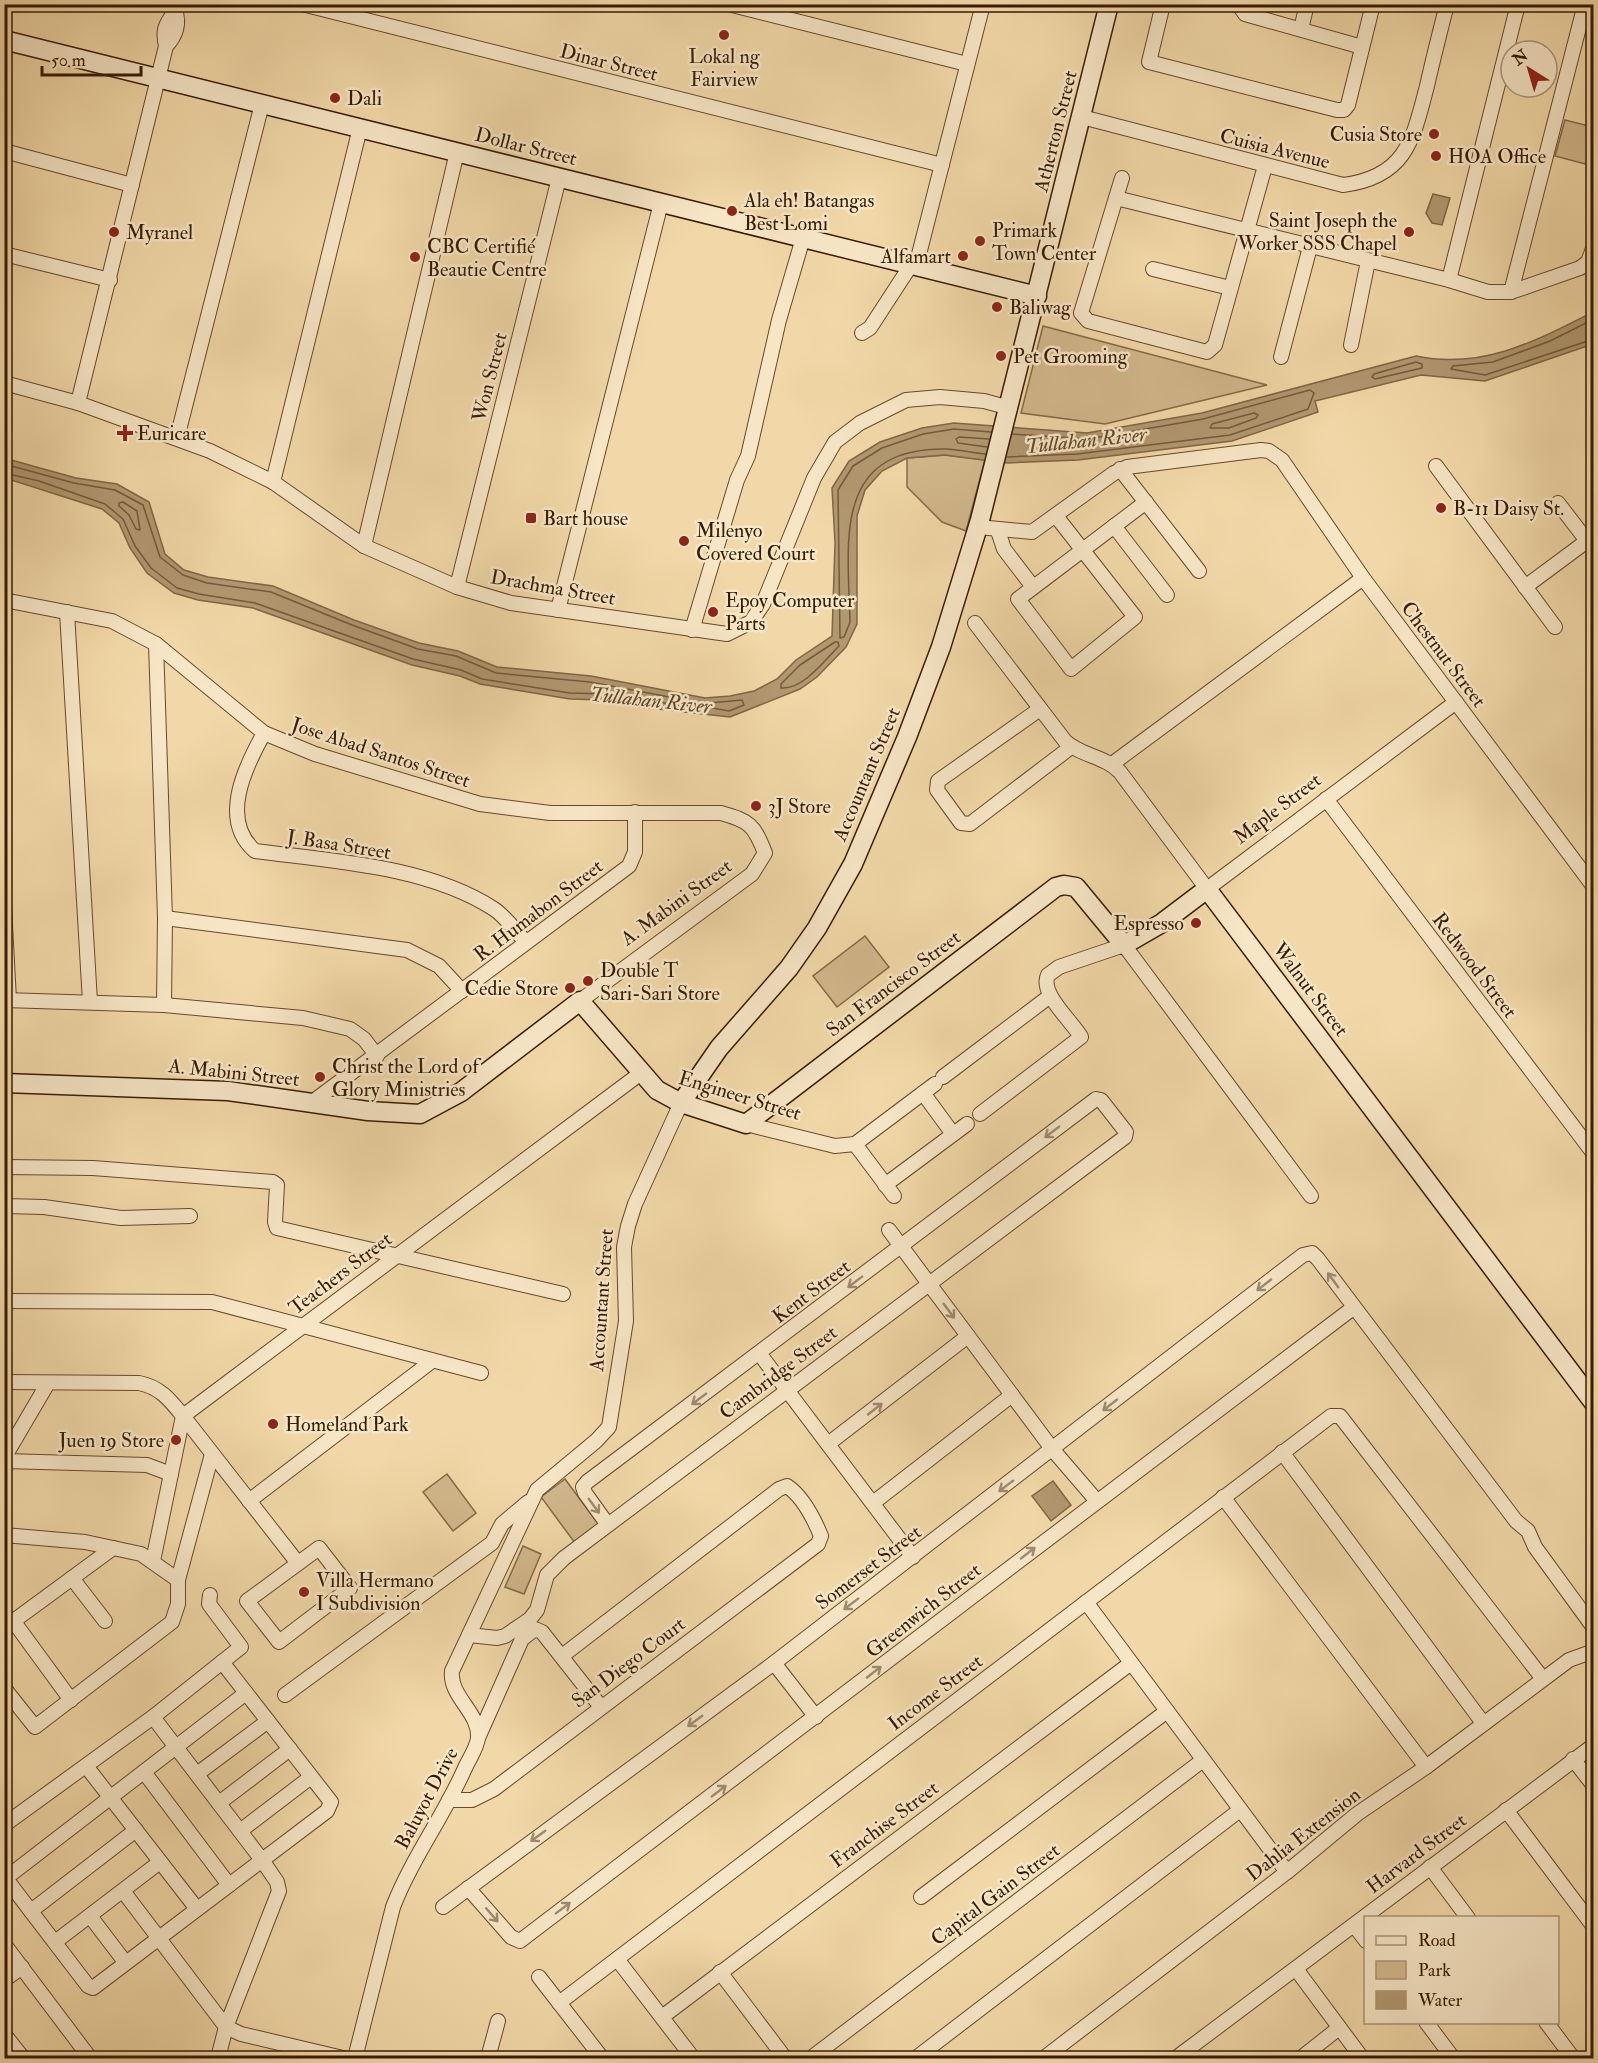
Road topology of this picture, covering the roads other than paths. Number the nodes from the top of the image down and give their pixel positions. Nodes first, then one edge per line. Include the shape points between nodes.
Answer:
1 (302, 4) edge
2 (728, 4) edge
3 (982, 4) edge
4 (1109, 4) edge
5 (1163, 4) edge
6 (1238, 4) edge
7 (1307, 4) edge
8 (1373, 4) edge
9 (1447, 4) edge
10 (1518, 4) edge
11 (1586, 4) edge
12 (176, 7) edge
13 (1301, 29) junction
14 (4, 40) edge
15 (1362, 47) junction
16 (967, 64) junction
17 (158, 78) junction
18 (262, 104) junction
19 (1082, 117) junction
20 (360, 128) junction
21 (4, 151) edge
22 (457, 152) junction
23 (942, 165) junction
24 (1265, 166) junction
25 (559, 178) junction
26 (1122, 178) dead end
27 (132, 185) junction
28 (1116, 198) junction
29 (661, 203) junction
30 (1247, 231) junction
31 (803, 238) junction
32 (1593, 246) edge
33 (1310, 247) junction
34 (4, 254) edge
35 (1368, 261) junction
36 (914, 266) junction
37 (1153, 269) dead end
38 (110, 280) junction
39 (1449, 280) junction
40 (1230, 288) junction
41 (1511, 292) junction
42 (1037, 296) junction
43 (862, 333) dead end
44 (1351, 345) dead end
45 (1281, 357) dead end
46 (4, 383) edge
47 (78, 403) junction
48 (1010, 411) junction
49 (177, 438) junction
50 (1436, 466) dead end
51 (1120, 469) junction
52 (273, 482) junction
53 (1146, 502) junction
54 (1558, 503) dead end
55 (1056, 516) junction
56 (1114, 526) junction
57 (978, 527) junction
58 (998, 531) junction
59 (364, 546) junction
60 (1590, 546) edge
61 (1083, 550) junction
62 (1199, 571) dead end
63 (1363, 578) junction
64 (457, 586) junction
65 (1525, 587) junction
66 (1033, 588) junction
67 (1167, 595) dead end
68 (4, 600) edge
69 (558, 610) junction
70 (67, 612) junction
71 (975, 623) dead end
72 (1555, 627) dead end
73 (692, 630) junction
74 (156, 644) junction
75 (1456, 702) junction
76 (1040, 709) junction
77 (264, 733) junction
78 (1071, 747) junction
79 (1112, 764) junction
80 (1326, 800) junction
81 (635, 812) junction
82 (765, 853) joint
83 (1593, 887) edge
84 (1207, 889) junction
85 (4, 906) edge
86 (165, 918) junction
87 (526, 942) junction
88 (1124, 945) junction
89 (462, 991) junction
90 (1050, 996) junction
91 (7, 1000) edge
92 (580, 1001) junction
93 (90, 1002) junction
94 (164, 1005) junction
95 (377, 1056) junction
96 (641, 1072) junction
97 (4, 1083) edge
98 (923, 1093) junction
99 (1099, 1098) joint
100 (311, 1103) junction
101 (681, 1103) junction
102 (980, 1114) dead end
103 (746, 1124) junction
104 (967, 1124) dead end
105 (953, 1134) junction
106 (855, 1144) junction
107 (1593, 1154) edge
108 (4, 1167) edge
109 (1311, 1196) dead end
110 (4, 1206) edge
111 (190, 1216) dead end
112 (889, 1230) dead end
113 (902, 1247) junction
114 (396, 1255) junction
115 (928, 1283) junction
116 (563, 1294) dead end
117 (4, 1301) edge
118 (1353, 1308) junction
119 (302, 1327) junction
120 (968, 1336) junction
121 (759, 1353) junction
122 (432, 1361) junction
123 (481, 1373) dead end
124 (4, 1382) edge
125 (48, 1383) junction
126 (787, 1390) junction
127 (1012, 1395) junction
128 (1593, 1403) edge
129 (183, 1416) junction
130 (828, 1444) junction
131 (1053, 1450) junction
132 (1282, 1452) junction
133 (213, 1454) junction
134 (4, 1459) edge
135 (171, 1474) junction
136 (1223, 1497) junction
137 (532, 1499) junction
138 (1096, 1500) junction
139 (249, 1501) junction
140 (873, 1503) junction
141 (608, 1525) junction
142 (4, 1535) edge
143 (113, 1548) junction
144 (913, 1557) junction
145 (153, 1561) junction
146 (297, 1562) junction
147 (72, 1578) junction
148 (178, 1580) junction
149 (210, 1595) dead end
150 (1086, 1602) junction
151 (105, 1621) dead end
152 (9, 1625) edge
153 (1593, 1628) edge
154 (469, 1635) junction
155 (1593, 1651) edge
156 (562, 1656) junction
157 (222, 1662) junction
158 (774, 1663) junction
159 (1131, 1663) junction
160 (1543, 1679) junction
161 (4, 1688) edge
162 (246, 1693) junction
163 (285, 1695) dead end
164 (71, 1700) junction
165 (601, 1707) junction
166 (1167, 1711) junction
167 (153, 1717) junction
168 (816, 1717) junction
169 (268, 1721) junction
170 (1483, 1723) junction
171 (478, 1738) junction
172 (1593, 1744) edge
173 (176, 1747) junction
174 (290, 1749) junction
175 (1573, 1759) junction
176 (1203, 1760) junction
177 (86, 1766) junction
178 (1426, 1767) junction
179 (144, 1772) junction
180 (197, 1774) junction
181 (311, 1777) junction
182 (1593, 1786) edge
183 (111, 1797) junction
184 (449, 1800) junction
185 (219, 1803) junction
186 (1240, 1809) junction
187 (1506, 1810) junction
188 (4, 1825) edge
189 (136, 1830) junction
190 (240, 1831) junction
191 (262, 1860) junction
192 (160, 1862) junction
193 (1430, 1867) junction
194 (1287, 1872) junction
195 (5, 1877) edge
196 (229, 1885) junction
197 (468, 1888) junction
198 (123, 1891) junction
199 (921, 1897) dead end
200 (443, 1907) dead end
201 (197, 1909) junction
202 (31, 1911) junction
203 (90, 1916) junction
204 (1366, 1916) edge
205 (1467, 1916) edge
206 (1364, 1917) edge
207 (1354, 1925) junction
208 (1593, 1927) edge
209 (159, 1937) junction
210 (1364, 1940) edge
211 (55, 1942) junction
212 (4, 1944) edge
213 (617, 1959) junction
214 (125, 1962) junction
215 (22, 1967) junction
216 (1296, 1969) junction
217 (720, 1972) junction
218 (539, 1977) dead end
219 (4, 1980) edge
220 (559, 2003) junction
221 (662, 2017) junction
222 (498, 2021) dead end
223 (1428, 2024) edge
224 (1548, 2024) edge
225 (226, 2027) junction
226 (1339, 2028) junction
227 (4, 2034) edge
228 (23, 2058) edge
229 (90, 2058) edge
230 (218, 2058) edge
231 (343, 2058) edge
232 (355, 2058) edge
233 (488, 2058) edge
234 (602, 2058) edge
235 (693, 2058) edge
236 (785, 2058) edge
237 (810, 2058) edge
238 (916, 2058) edge
239 (1044, 2058) edge
240 (1176, 2058) edge
241 (1301, 2058) edge
242 (1362, 2058) edge
243 (1453, 2058) edge
244 (1573, 2058) edge

1 - 23 street, Dinar Street
2 - 16 street
3 - 16 street
4 - 19 street, Atherton Street
5 - 15 street via 1149,62 1337,110 1348,105
6 - 13 street via 1245,15
7 - 13 street
8 - 15 street
9 - 24 street, Cuisia Avenue via 1414,136 1393,165 1366,183 1343,185
10 - 39 street
11 - 41 street
12 - 17 street via 164,36 166,46
13 - 15 street
14 - 17 street, Dollar Street
16 - 23 street
17 - 18 street, Dollar Street
17 - 27 street
18 - 20 street, Dollar Street
18 - 49 street
19 - 24 street, Cuisia Avenue
19 - 42 street, Atherton Street
20 - 22 street, Dollar Street
20 - 52 street
21 - 27 street
22 - 25 street, Dollar Street
22 - 59 street
23 - 36 street
24 - 30 street
25 - 29 street, Dollar Street
25 - 64 street, Won Street
26 - 28 street
27 - 38 street
28 - 30 street
28 - 40 street via 1081,313 1084,318 1207,352 1213,349
29 - 31 street, Dollar Street
29 - 69 street
30 - 33 street
30 - 40 street
31 - 36 street, Dollar Street
31 - 73 street via 779,320 748,456 737,480
32 - 41 street via 1588,262 1580,268
33 - 35 street
33 - 45 street
34 - 38 street
35 - 39 street
35 - 44 street
36 - 42 street, Dollar Street
36 - 43 street via 870,328
37 - 40 street
38 - 47 street
39 - 41 street via 1488,292
42 - 48 street, Atherton Street
46 - 47 street, Drachma Street
47 - 49 street, Drachma Street
48 - 57 street, Accountant Street
48 - 73 street, Drachma Street via 984,401 940,397 906,400 860,423 835,442 814,478 763,604 751,622 727,634
49 - 52 street, Drachma Street
50 - 65 street
51 - 53 street
51 - 55 street
51 - 63 street, Chestnut Street via 1269,451 1282,460
52 - 59 street, Drachma Street
53 - 56 street
53 - 62 street
54 - 60 street
55 - 58 street via 1032,532
55 - 61 street
56 - 61 street
56 - 67 street
57 - 58 street
57 - 101 street, Accountant Street via 929,680 853,864 803,949 719,1048
58 - 66 street via 1004,549
59 - 64 street, Drachma Street
60 - 65 street
61 - 66 street
61 - 66 street via 1135,620 1072,668 1018,602
63 - 75 street, Chestnut Street
63 - 79 street
64 - 69 street, Drachma Street via 511,603
65 - 72 street
68 - 70 street, Jose Abad Santos Street
69 - 73 street, Drachma Street
70 - 74 street, Jose Abad Santos Street via 112,621
70 - 93 street
71 - 76 street
74 - 77 street, Jose Abad Santos Street
74 - 86 street
75 - 80 street, Maple Street
75 - 83 street, Chestnut Street
76 - 78 street
76 - 78 street via 938,781 937,790 961,823 970,824
77 - 81 street, Jose Abad Santos Street via 315,754 480,804 550,813
77 - 87 street, J. Basa Street via 239,789 237,824 242,840 255,851 355,864 456,889 496,910
78 - 79 street
79 - 84 street, Walnut Street
80 - 84 street, Maple Street
80 - 107 street, Redwood Street
81 - 82 street, Jose Abad Santos Street via 721,813 745,820 758,835
81 - 87 street, R. Humabon Street via 635,852 629,866
82 - 92 street, A. Mabini Street via 752,874
84 - 88 street, Maple Street via 1162,923
84 - 128 street, Walnut Street
85 - 91 street
86 - 89 street via 407,950 439,966
86 - 94 street
87 - 89 street, R. Humabon Street
88 - 90 street via 1051,972 1045,980
88 - 103 street, San Francisco Street via 1071,885 1049,892
88 - 109 street
89 - 95 street, R. Humabon Street
90 - 98 street
90 - 102 street via 1081,1037
91 - 93 street
92 - 96 street, Engineer Street
92 - 100 street, A. Mabini Street via 461,1092 420,1114
93 - 94 street
94 - 95 street via 326,1022 350,1029
95 - 100 street, R. Humabon Street
96 - 101 street, Engineer Street via 657,1090
96 - 114 street, Teachers Street
97 - 100 street, A. Mabini Street via 228,1091
98 - 105 street
98 - 106 street
99 -> 113 street, Kent Street
99 - 115 street, Cambridge Street via 1127,1135
101 - 103 street, Engineer Street
101 - 137 street, Accountant Street via 634,1204 628,1226 624,1247 626,1321 609,1427 545,1482
103 - 106 street, Engineer Street via 836,1146
104 - 105 street
105 - 106 street via 890,1190
108 - 114 street via 93,1168 273,1182 277,1185 276,1225
110 - 111 street via 44,1207 121,1218
112 - 113 street
113 - 115 street
113 -> 121 street, Kent Street
114 - 116 street
114 - 119 street, Teachers Street
115 -> 120 street
115 - 126 street, Cambridge Street
117 - 119 street via 212,1302
118 -> 131 street, Somerset Street via 1312,1253 1303,1255
118 - 138 street, Greenwich Street
118 - 153 street via 1516,1521 1524,1526
119 - 122 street
119 - 129 street, Teachers Street
120 - 127 street
130 -> 120 street
121 - 126 street
121 -> 141 street, Kent Street via 584,1484 585,1493
122 - 123 street
122 - 139 street
124 - 125 street
125 - 129 street via 152,1386 165,1394
125 - 134 street
126 - 130 street
126 - 141 street, Cambridge Street
127 - 131 street
127 - 140 street
129 - 133 street
129 - 135 street
130 - 140 street
131 - 138 street
131 -> 144 street, Somerset Street
132 - 136 street, Income Street
132 - 160 street, Income Street via 1335,1414
132 - 170 street
133 - 139 street
133 - 148 street
134 - 135 street via 147,1465
135 - 145 street
136 - 150 street, Income Street
136 - 178 street
137 - 154 street, Baluyot Drive
137 - 163 street via 502,1524 492,1544
168 -> 138 street, Greenwich Street
139 - 146 street
140 - 144 street
141 - 154 street, Cambridge Street via 554,1567 530,1619 497,1638
142 - 143 street
143 - 145 street
143 - 147 street
144 -> 158 street, Somerset Street
145 - 148 street
146 - 146 street via 318,1548 350,1588 279,1642 247,1602
147 - 151 street
147 - 152 street
148 - 164 street via 178,1604 172,1622
149 - 157 street via 209,1604 241,1647
150 - 159 street
150 - 213 street, Income Street
152 - 164 street
154 - 171 street, Baluyot Drive via 451,1680 476,1724
155 - 160 street, Dahlia Extension via 1569,1660
156 - 165 street
156 - 165 street, San Diego Court via 779,1490 787,1486 794,1491 821,1536 818,1544
156 - 171 street via 542,1632 529,1632
157 - 162 street
157 - 167 street
158 - 168 street
158 -> 197 street, Somerset Street
159 - 166 street
159 - 217 street, Franchise Street
160 - 170 street, Dahlia Extension
161 - 164 street via 35,1727
162 - 169 street
162 - 173 street
165 - 184 street, San Diego Court via 482,1797
166 - 176 street
166 - 199 street
167 - 173 street
167 - 177 street
197 -> 168 street, Greenwich Street via 515,1941 520,1941
169 - 174 street
169 - 180 street
170 - 178 street, Dahlia Extension
171 - 184 street, Baluyot Drive
172 - 175 street, Harvard Street
173 - 179 street
173 - 180 street
174 - 181 street
174 - 185 street
175 - 182 street
175 - 187 street, Harvard Street
176 - 186 street
176 - 237 street, Capital Gain Street
177 - 183 street
177 - 188 street
178 - 194 street, Dahlia Extension via 1357,1814
179 - 183 street
179 - 196 street
180 - 185 street
181 - 190 street
181 - 191 street via 331,1802 330,1806
183 - 189 street
183 - 195 street
184 - 232 street, Baluyot Drive via 393,1907
185 - 190 street
186 - 194 street
186 - 238 street
187 - 193 street, Harvard Street
187 - 208 street
189 - 192 street
189 - 202 street
190 - 191 street
191 - 196 street
191 - 225 street via 279,1891
192 - 198 street
192 - 201 street
193 - 204 street, Harvard Street
193 - 205 street
194 - 239 street, Dahlia Extension
195 - 202 street
196 - 201 street
197 - 200 street, Somerset Street
198 - 203 street
198 - 209 street
201 - 209 street
202 - 211 street
203 - 211 street
203 - 214 street
206 - 207 street, Harvard Street
207 - 210 street
207 - 216 street, Harvard Street
209 - 214 street
209 - 225 street
211 - 214 street via 90,1988
212 - 215 street
213 - 220 street, Income Street
213 - 221 street
215 - 219 street
215 - 229 street
216 - 226 street
216 - 240 street, Harvard Street
217 - 221 street, Franchise Street
217 - 236 street
218 - 220 street
220 - 234 street
221 - 235 street
222 - 233 street
223 - 243 street
224 - 244 street
225 - 230 street
225 - 231 street
226 - 241 street
226 - 242 street
227 - 228 street

